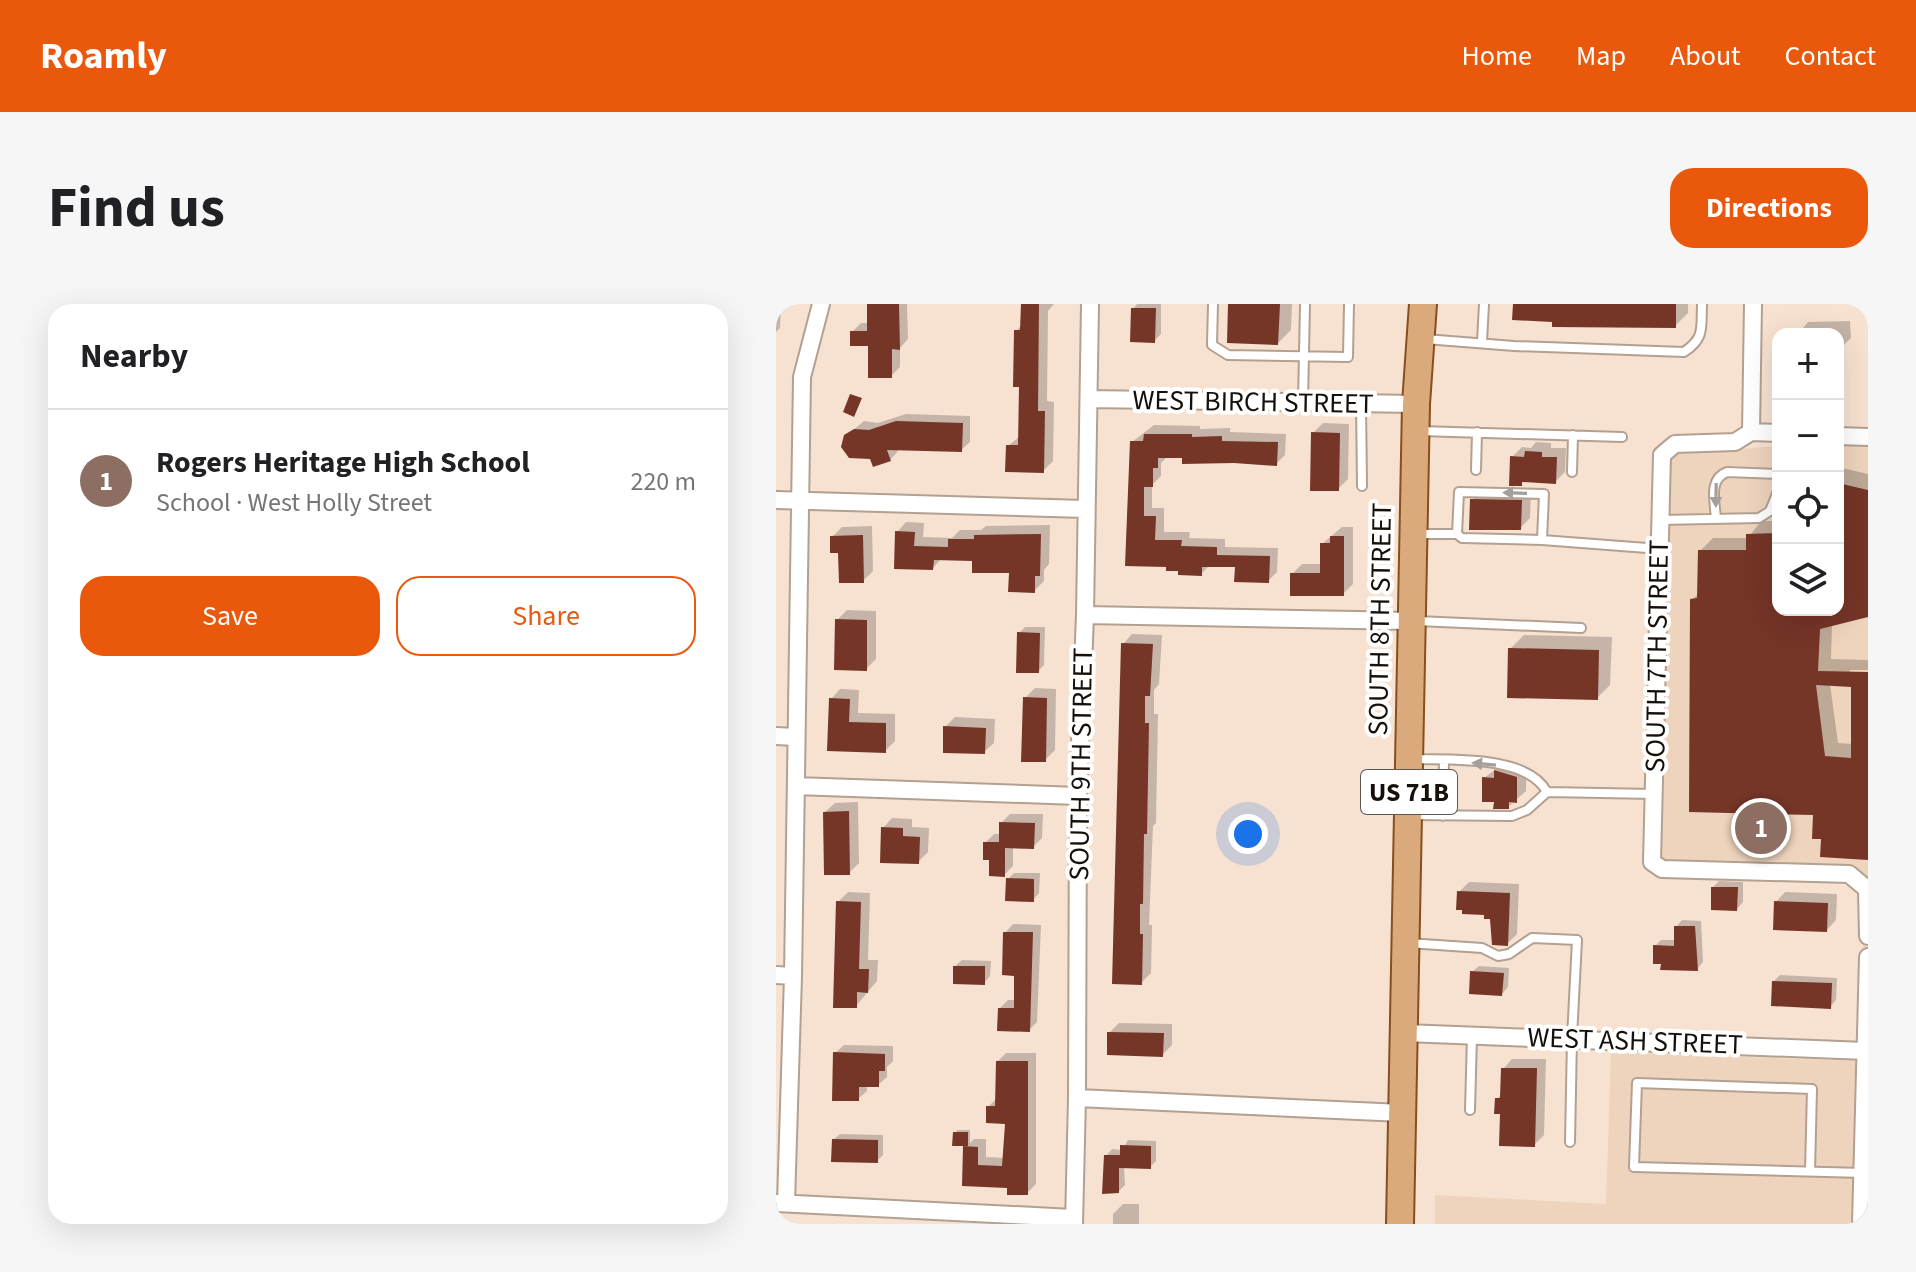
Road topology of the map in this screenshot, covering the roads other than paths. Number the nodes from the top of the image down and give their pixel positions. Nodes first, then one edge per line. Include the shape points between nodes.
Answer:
1 (821, 304) edge
2 (1090, 304) edge
3 (1213, 304) edge
4 (1305, 304) edge
5 (1349, 304) edge
6 (1423, 304) edge
7 (1484, 304) edge
8 (1702, 304) edge
9 (1753, 304) edge
10 (1420, 338) junction
11 (1482, 342) junction
12 (1304, 356) junction
13 (1089, 399) junction
14 (1303, 402) junction
15 (1361, 404) junction
16 (1416, 404) junction
17 (1416, 431) junction
18 (1477, 432) junction
19 (1751, 432) junction
20 (1772, 433) edge
21 (1573, 435) junction
22 (1844, 436) edge
23 (1622, 437) dead end
24 (1868, 437) edge
25 (1476, 470) dead end
26 (1572, 472) dead end
27 (1772, 474) edge
28 (1362, 486) dead end
29 (776, 500) edge
30 (799, 501) junction
31 (1772, 506) edge
32 (1085, 509) junction
33 (1716, 519) junction
34 (1660, 520) junction
35 (1414, 534) junction
36 (1457, 534) junction
37 (1542, 540) junction
38 (1660, 549) junction
39 (1085, 615) junction
40 (1412, 621) junction
41 (1581, 628) dead end
42 (776, 736) edge
43 (795, 737) junction
44 (1410, 759) junction
45 (1444, 760) junction
46 (796, 786) junction
47 (1547, 792) junction
48 (1654, 794) junction
49 (1078, 796) junction
50 (1409, 815) junction
51 (1443, 816) junction
52 (1868, 936) edge
53 (1407, 943) junction
54 (1868, 957) edge
55 (784, 976) edge
56 (1405, 1033) junction
57 (1472, 1035) junction
58 (1572, 1038) junction
59 (1865, 1051) junction
60 (1077, 1098) junction
61 (1470, 1110) dead end
62 (1402, 1113) junction
63 (1570, 1142) dead end
64 (1810, 1171) junction
65 (1865, 1173) edge
66 (781, 1203) edge
67 (1074, 1221) edge
68 (1400, 1224) edge
69 (1861, 1224) edge

1 - 30 street via 802,377
2 - 13 street, SOUTH 9TH STREET
3 - 12 lane via 1212,345 1228,355
4 - 12 lane
5 - 12 lane via 1348,357
6 - 10 main road, SOUTH 8TH STREET / US 71B
7 - 11 lane
8 - 11 lane via 1701,335 1684,352
9 - 19 street
10 - 11 lane
10 - 16 main road, SOUTH 8TH STREET / US 71B
12 - 14 lane
13 - 14 street, WEST BIRCH STREET
13 - 32 street, SOUTH 9TH STREET
14 - 15 street, WEST BIRCH STREET
15 - 16 street, WEST BIRCH STREET
15 - 28 lane
16 - 17 main road, SOUTH 8TH STREET / US 71B
17 - 18 lane
17 - 35 main road, SOUTH 8TH STREET / US 71B
18 - 21 lane
18 - 25 lane
19 - 20 street
19 - 34 street, SOUTH 7TH STREET via 1735,442 1675,444 1662,455
21 - 23 lane
21 - 26 lane
22 - 24 street
27 -> 33 lane via 1720,475 1714,484
29 - 30 street
30 - 32 street
30 - 43 street
31 - 33 lane via 1759,518
32 - 39 street, SOUTH 9TH STREET
33 - 34 lane
34 - 38 street, SOUTH 7TH STREET
35 - 36 lane
35 - 40 main road, SOUTH 8TH STREET / US 71B
36 - 37 lane
37 -> 36 lane via 1544,494 1459,492
37 - 38 lane
38 - 48 street, SOUTH 7TH STREET
39 - 40 street
39 - 49 street, SOUTH 9TH STREET
40 - 41 lane
40 - 44 main road, SOUTH 8TH STREET / US 71B
42 - 43 street
43 - 46 street
44 - 45 lane
44 - 50 main road, SOUTH 8TH STREET / US 71B
47 -> 45 lane via 1542,782 1510,766
45 - 51 lane
46 - 49 street
46 - 55 street
47 - 48 lane
47 - 51 lane via 1512,816
48 - 52 street, SOUTH 7TH STREET via 1652,862 1662,869 1849,874 1867,889
49 - 60 street, SOUTH 9TH STREET
50 - 51 lane
50 - 53 main road, SOUTH 8TH STREET / US 71B
53 - 56 main road, SOUTH 8TH STREET / US 71B
53 - 58 lane via 1482,948 1498,956 1532,938 1577,940
54 - 59 street
55 - 66 street
56 - 57 street, WEST ASH STREET
56 - 62 main road, SOUTH 8TH STREET / US 71B
57 - 58 street, WEST ASH STREET
57 - 61 lane
58 - 59 street, WEST ASH STREET
58 - 63 lane
59 - 65 street
60 - 62 street
60 - 67 street, SOUTH 9TH STREET
62 - 68 main road, SOUTH 8TH STREET / US 71B
64 - 64 lane via 1634,1167 1637,1083 1812,1089
64 - 65 lane
65 - 69 street
66 - 67 street

